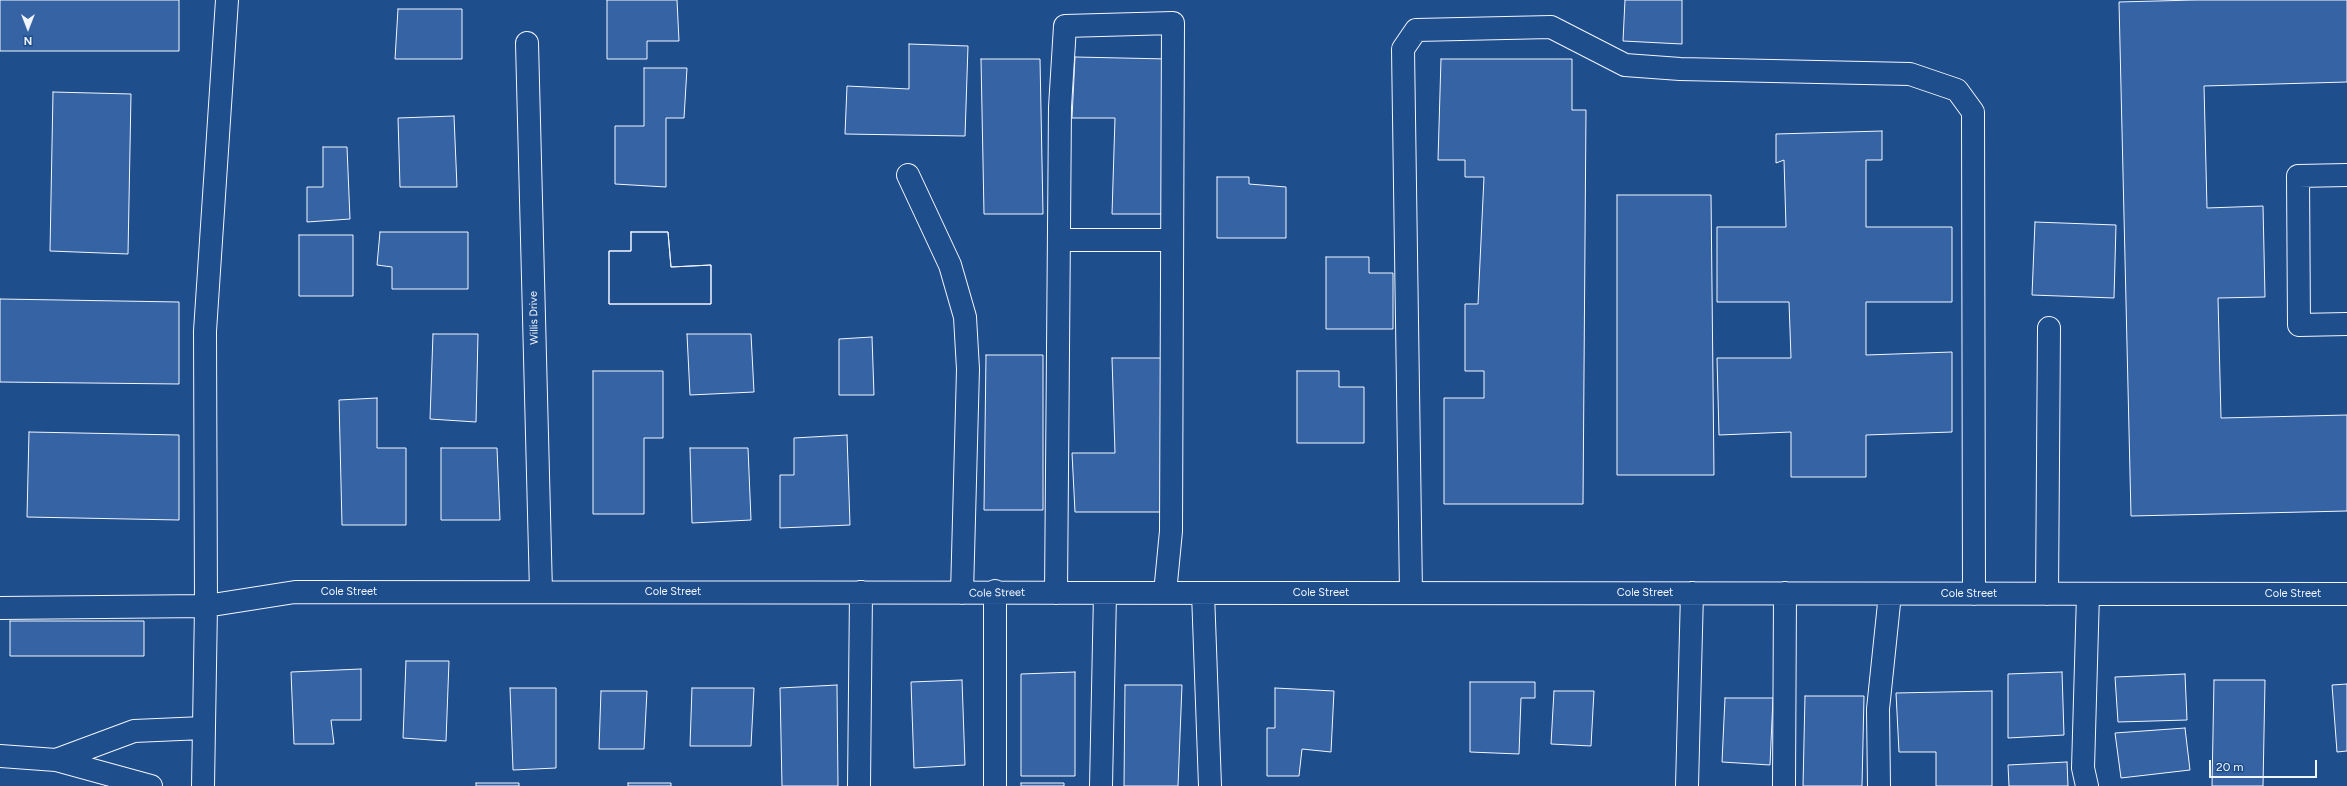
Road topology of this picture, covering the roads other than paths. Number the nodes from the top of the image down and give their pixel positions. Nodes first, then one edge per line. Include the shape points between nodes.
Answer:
1 (227, 0) edge
2 (527, 43) dead end
3 (908, 175) dead end
4 (2347, 176) edge
5 (1060, 240) junction
6 (1171, 240) junction
7 (2347, 324) edge
8 (2049, 328) dead end
9 (995, 591) junction
10 (541, 592) junction
11 (861, 592) junction
12 (962, 593) junction
13 (1056, 593) junction
14 (1105, 593) junction
15 (1165, 593) junction
16 (1203, 593) junction
17 (1411, 593) junction
18 (1692, 593) junction
19 (1786, 593) junction
20 (1890, 594) junction
21 (1974, 594) junction
22 (2047, 594) junction
23 (2088, 594) junction
24 (2347, 594) edge
25 (206, 606) junction
26 (0, 608) edge
27 (203, 728) junction
28 (0, 756) edge
29 (56, 760) junction
30 (151, 786) edge
31 (203, 786) edge
32 (859, 786) edge
33 (995, 786) edge
34 (1101, 786) edge
35 (1210, 786) edge
36 (1687, 786) edge
37 (1784, 786) edge
38 (1879, 786) edge
39 (2087, 786) edge

1 - 25 street via 204,331
2 - 10 street, Willis Drive
3 - 12 street via 950,265 965,317 968,369
4 - 7 street via 2298,176 2298,325
5 - 6 street
5 - 6 street via 1060,106 1065,26 1173,23
5 - 13 street
6 - 15 street via 1171,531
8 - 22 street
9 - 12 street, Cole Street
9 - 13 street, Cole Street
9 - 33 street
10 - 11 street, Cole Street
10 - 25 street, Cole Street via 295,592
11 - 12 street, Cole Street
11 - 32 street
13 - 14 street, Cole Street
14 - 15 street, Cole Street
14 - 34 street
15 - 16 street, Cole Street
16 - 17 street, Cole Street
16 - 35 street
17 - 18 street, Cole Street
17 - 21 street via 1403,49 1416,30 1551,27 1626,65 1680,69 1910,74 1957,90 1974,112
18 - 19 street, Cole Street
18 - 36 street
19 - 20 street, Cole Street
19 - 37 street
20 - 21 street, Cole Street
20 - 38 street via 1878,708
21 - 22 street, Cole Street
22 - 23 street, Cole Street
23 - 24 street, Cole Street
23 - 39 street via 2083,768
25 - 26 street, Cole Street
25 - 27 street
27 - 29 street via 134,731
27 - 31 street
28 - 29 street
29 - 30 street

